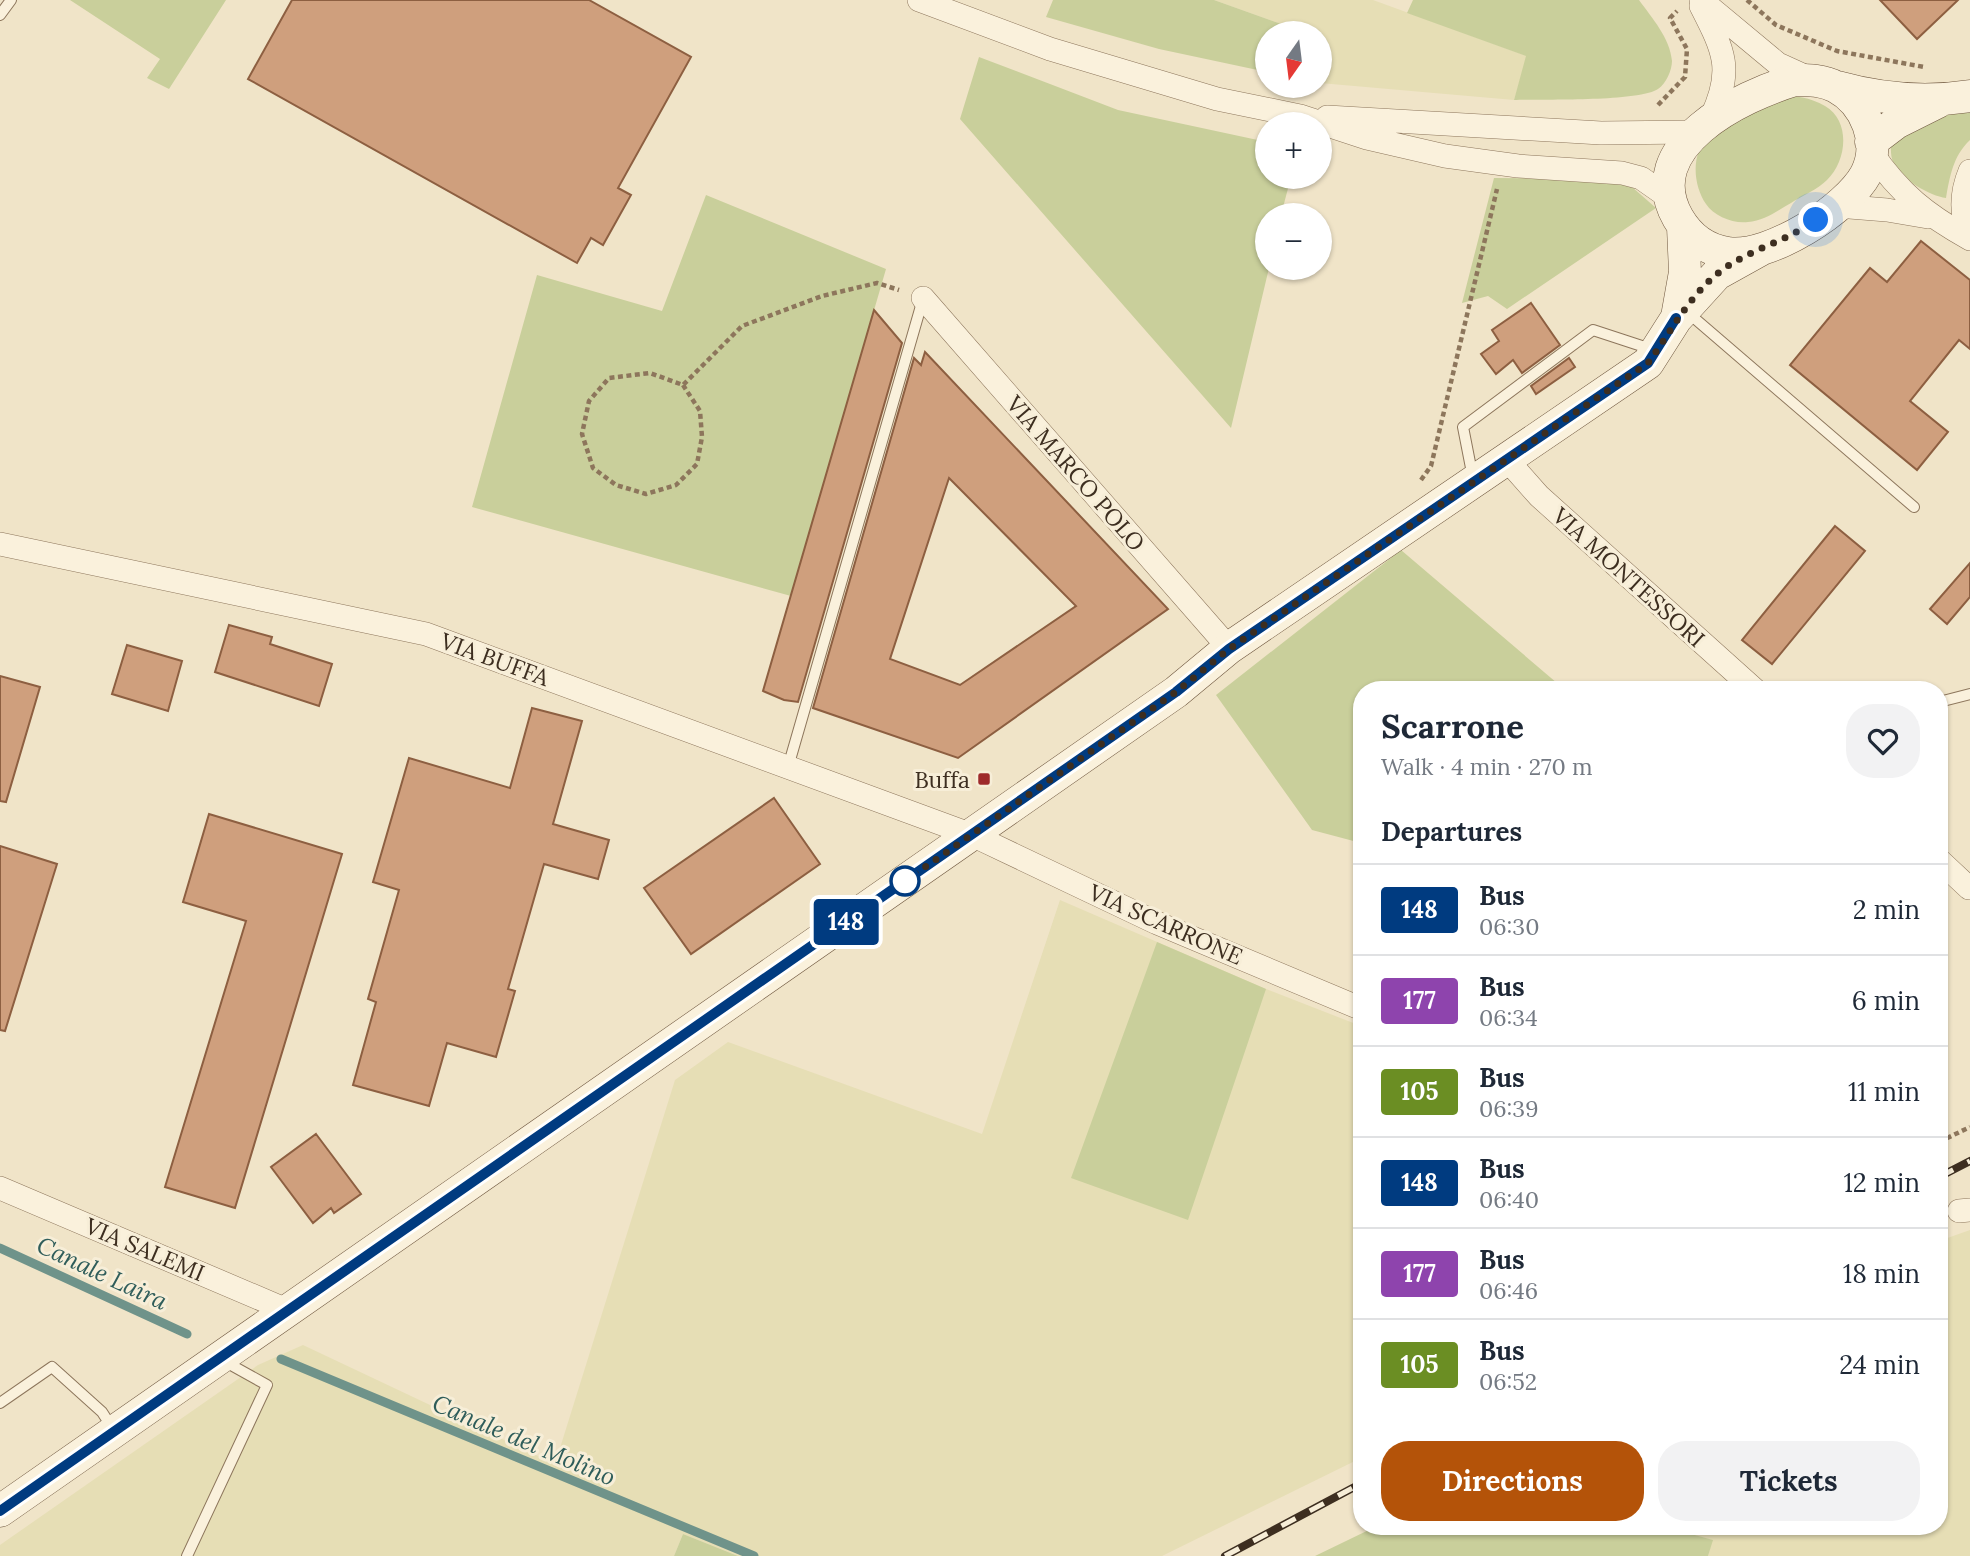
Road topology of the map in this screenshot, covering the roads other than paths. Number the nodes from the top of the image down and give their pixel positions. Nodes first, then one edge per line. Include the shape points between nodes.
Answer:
1 (11, 0) edge
2 (919, 0) edge
3 (1693, 3) edge
4 (0, 15) edge
5 (1824, 83) junction
6 (1956, 98) edge
7 (1280, 112) edge
8 (1332, 118) edge
9 (1703, 125) junction
10 (1332, 127) edge
11 (1872, 147) junction
12 (1970, 171) edge
13 (1838, 206) junction
14 (1677, 213) junction
15 (1932, 218) junction
16 (1970, 239) edge
17 (1762, 249) junction
18 (923, 298) joint
19 (1680, 311) junction
20 (1657, 351) junction
21 (1508, 461) junction
22 (1474, 483) junction
23 (1914, 507) dead end
24 (0, 544) edge
25 (1229, 649) junction
26 (1745, 681) edge
27 (1970, 694) edge
28 (1948, 700) edge
29 (788, 767) junction
30 (972, 835) junction
31 (1948, 868) edge
32 (1970, 889) edge
33 (1353, 1005) edge
34 (0, 1188) edge
35 (289, 1311) junction
36 (219, 1359) junction
37 (0, 1403) edge
38 (114, 1432) junction
39 (0, 1511) edge
40 (187, 1556) edge

1 - 4 lane
2 - 7 street via 1050,49 1217,99
3 - 5 street via 1779,64
3 - 9 street via 1718,39 1725,69 1723,93
5 - 6 main road via 1872,96
5 - 9 main road via 1794,80 1777,85
5 - 11 main road via 1857,104 1866,118
6 - 11 main road via 1896,122
8 - 9 street via 1601,134
9 - 14 main road via 1672,169
10 - 14 street via 1445,156 1622,173 1641,178
11 - 13 main road via 1868,171 1857,190
11 - 15 street via 1900,190
12 - 16 street via 1962,220
13 - 15 street
13 - 17 main road via 1796,235
14 - 17 main road via 1705,246 1747,253
14 - 19 main road via 1685,272
15 - 16 street
17 - 19 main road via 1717,274
18 - 25 street, VIA MARCO POLO
18 - 29 lane
19 - 20 main road
19 - 23 lane
20 - 21 main road via 1648,363
20 - 22 lane via 1593,330 1463,427
21 - 22 main road
21 - 26 street, VIA MONTESSORI via 1538,496
22 - 25 main road
24 - 29 street, VIA BUFFA via 426,634
25 - 30 main road via 1176,692
27 - 28 lane
29 - 30 street, VIA BUFFA
30 - 33 street, VIA SCARRONE via 1157,923
30 - 35 main road
31 - 32 street
34 - 35 street, VIA SALEMI
35 - 36 main road
36 - 38 main road
36 - 40 lane via 267,1385
37 - 38 lane via 52,1367 102,1412
38 - 39 main road

